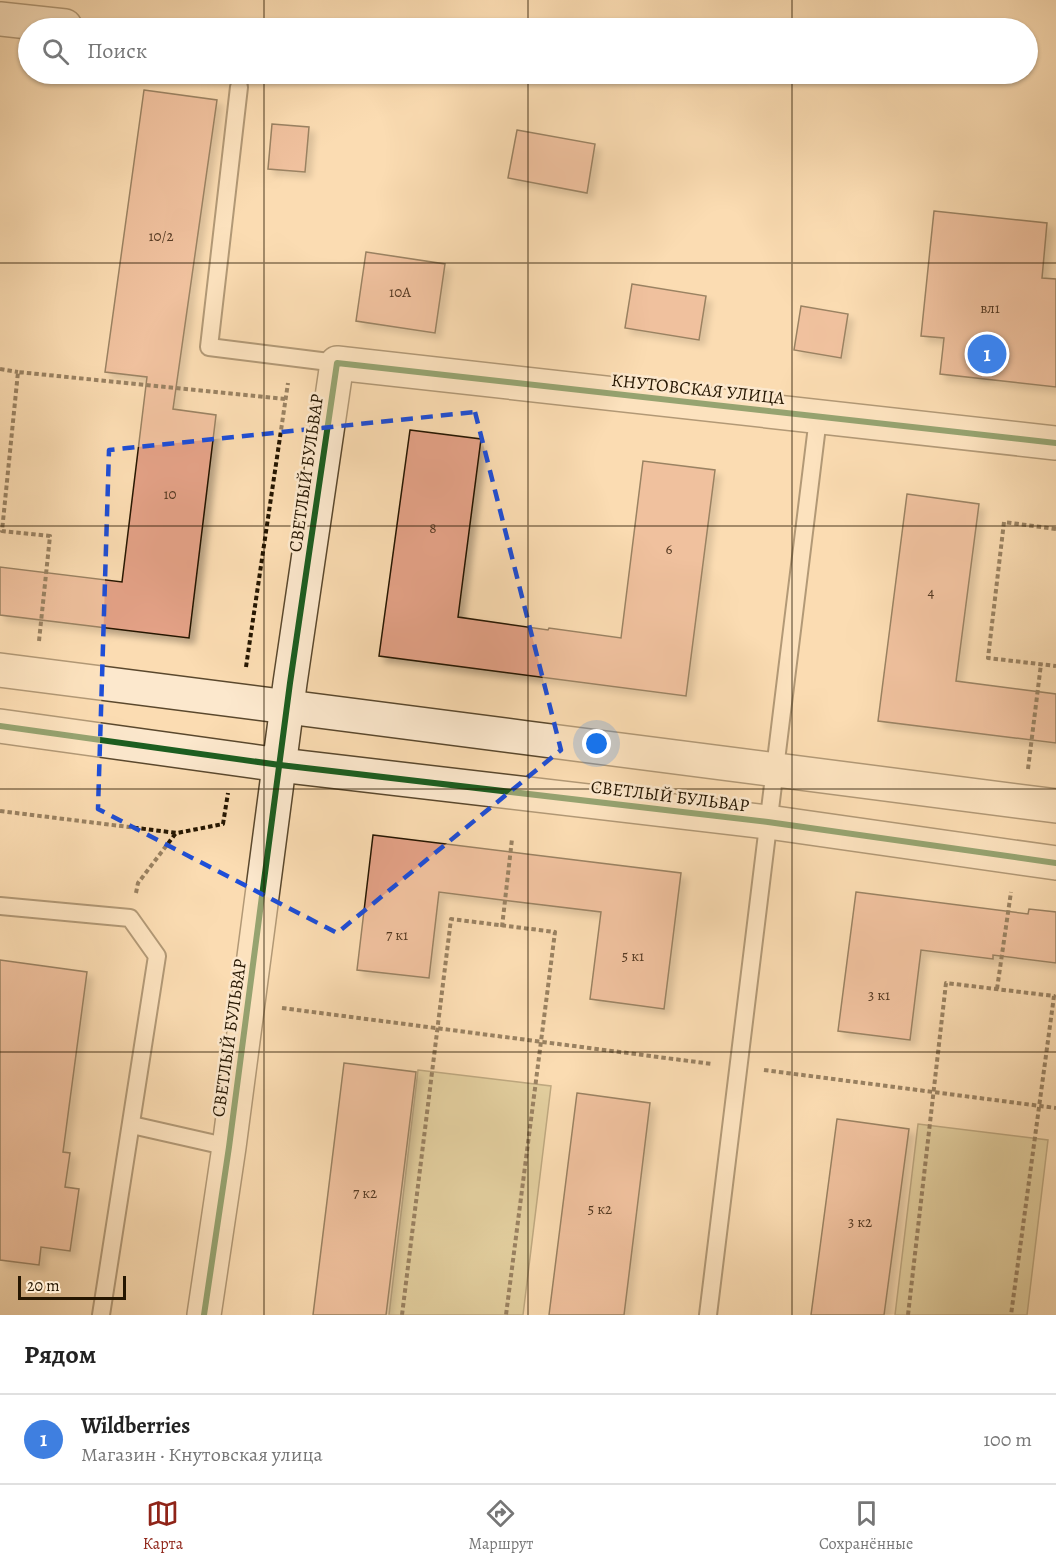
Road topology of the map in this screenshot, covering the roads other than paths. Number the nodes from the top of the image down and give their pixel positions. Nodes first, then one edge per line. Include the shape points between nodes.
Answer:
1 (0, 19) edge
2 (18, 21) edge
3 (239, 87) dead end
4 (337, 363) junction
5 (818, 418) junction
6 (1056, 443) edge
7 (0, 670) edge
8 (288, 706) junction
9 (0, 726) edge
10 (280, 765) junction
11 (774, 771) junction
12 (1056, 806) edge
13 (768, 822) junction
14 (1056, 863) edge
15 (0, 906) edge
16 (132, 1125) junction
17 (229, 1147) junction
18 (101, 1315) edge
19 (204, 1315) edge
20 (708, 1315) edge

1 - 2 street
3 - 4 lane via 209,347
4 - 5 street, КНУТОВСКАЯ УЛИЦА
4 - 8 street, СВЕТЛЫЙ БУЛЬВАР
5 - 6 street, КНУТОВСКАЯ УЛИЦА
5 - 11 lane, СВЕТЛЫЙ БУЛЬВАР
7 - 8 street, СВЕТЛЫЙ БУЛЬВАР
8 - 10 street, СВЕТЛЫЙ БУЛЬВАР
8 - 11 street, СВЕТЛЫЙ БУЛЬВАР
9 - 10 street, СВЕТЛЫЙ БУЛЬВАР
10 - 13 street, СВЕТЛЫЙ БУЛЬВАР
10 - 17 street, СВЕТЛЫЙ БУЛЬВАР
11 - 12 street, СВЕТЛЫЙ БУЛЬВАР
11 - 13 lane, СВЕТЛЫЙ БУЛЬВАР
13 - 14 street, СВЕТЛЫЙ БУЛЬВАР
13 - 20 lane, СВЕТЛЫЙ БУЛЬВАР
15 - 16 lane via 130,918 157,956
16 - 17 lane
16 - 18 lane
17 - 19 street, СВЕТЛЫЙ БУЛЬВАР

